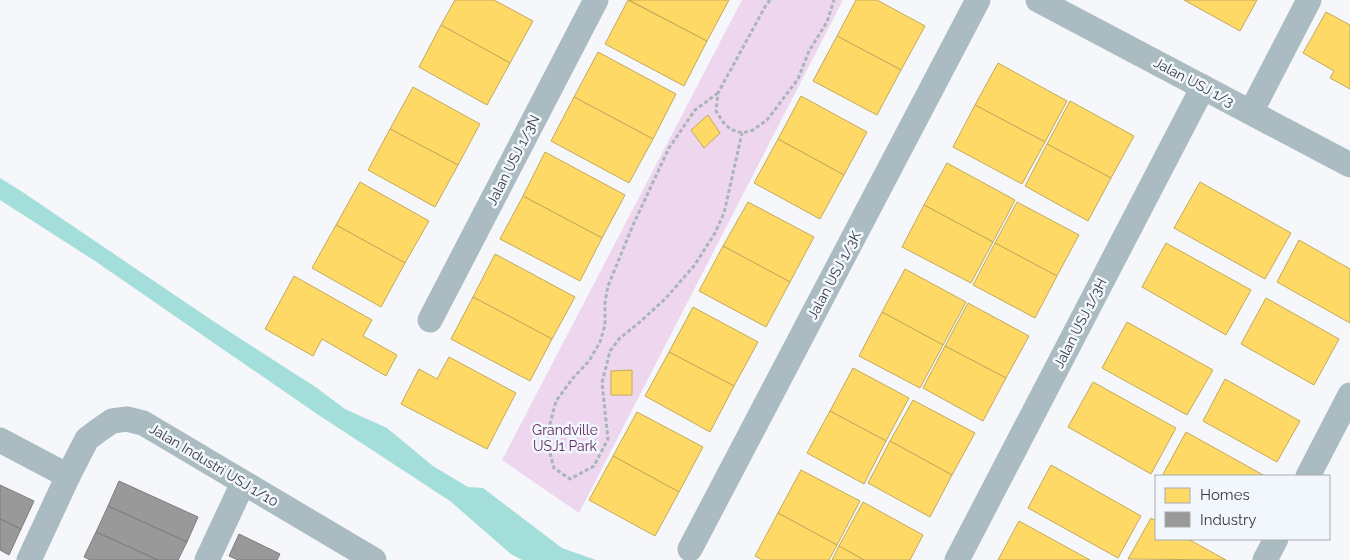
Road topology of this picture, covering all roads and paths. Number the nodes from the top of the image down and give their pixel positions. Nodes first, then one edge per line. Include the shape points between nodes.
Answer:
1 (596, 0) edge
2 (770, 0) edge
3 (834, 0) edge
4 (978, 0) edge
5 (1038, 0) edge
6 (1309, 0) edge
7 (1203, 87) junction
8 (718, 93) junction
9 (1251, 112) junction
10 (742, 133) junction
11 (1350, 165) edge
12 (430, 320) dead end
13 (1350, 395) edge
14 (0, 440) edge
15 (1309, 475) edge
16 (68, 476) junction
17 (243, 483) junction
18 (1275, 540) edge
19 (690, 549) dead end
20 (29, 560) edge
21 (207, 560) edge
22 (374, 560) edge
23 (957, 560) edge
24 (1265, 560) edge

1 - 12 street, Jalan USJ 1/3N
2 - 8 path
3 - 10 path via 827,22 809,51 798,79 767,120
4 - 19 street, Jalan USJ 1/3K
5 - 7 street, Jalan USJ 1/3
6 - 9 street
7 - 9 street, Jalan USJ 1/3
7 - 23 street, Jalan USJ 1/3H
8 - 10 path via 716,112 722,122
8 - 10 path via 695,110 669,148 608,286 605,325 600,342 589,361 556,401 548,432 550,453 554,468 570,479 594,466 608,439 602,383 610,351 619,339 666,299 694,266 715,233 724,213
9 - 11 street, Jalan USJ 1/3
13 - 15 street
14 - 16 street
16 - 17 street, Jalan Industri USJ 1/10 via 87,440 112,421 127,419 143,423
16 - 20 street, Jalan Industri USJ 1/10
17 - 21 street
17 - 22 street, Jalan Industri USJ 1/10
18 - 24 street

